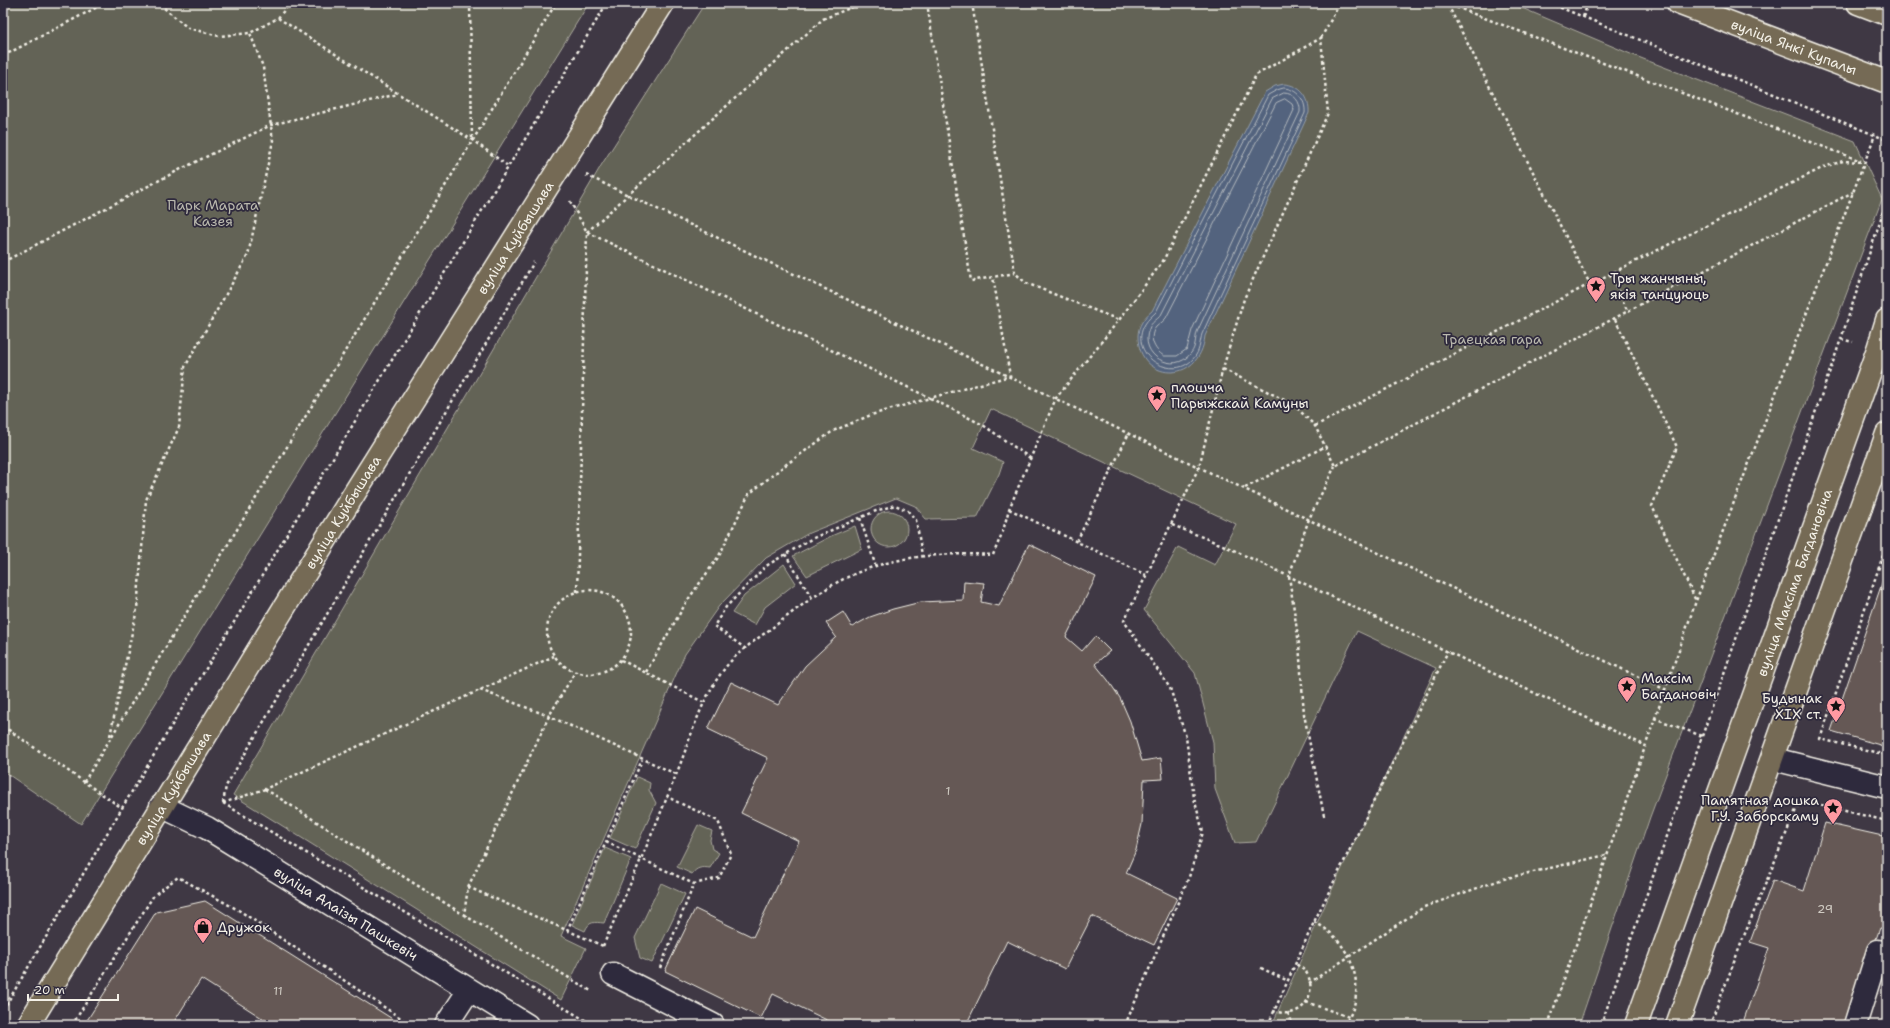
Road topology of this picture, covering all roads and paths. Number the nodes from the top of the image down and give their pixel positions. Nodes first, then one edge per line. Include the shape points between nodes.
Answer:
1 (105, 3) edge
2 (161, 3) edge
3 (290, 3) edge
4 (470, 3) edge
5 (556, 3) edge
6 (607, 3) edge
7 (663, 3) edge
8 (862, 3) edge
9 (939, 3) edge
10 (972, 3) edge
11 (1340, 3) edge
12 (1549, 3) edge
13 (1588, 3) edge
14 (1678, 3) edge
15 (1858, 3) edge
16 (927, 4) edge
17 (1446, 4) edge
18 (1887, 14) edge
19 (1583, 17) junction
20 (278, 18) junction
21 (250, 33) junction
22 (1321, 38) junction
23 (3, 56) edge
24 (1887, 82) edge
25 (398, 94) junction
26 (271, 125) junction
27 (1874, 135) junction
28 (472, 140) junction
29 (1887, 140) edge
30 (1865, 162) junction
31 (508, 166) junction
32 (580, 172) dead end
33 (1853, 192) junction
34 (628, 195) junction
35 (1887, 200) edge
36 (566, 208) dead end
37 (587, 232) junction
38 (538, 256) dead end
39 (3, 262) edge
40 (1015, 273) junction
41 (1610, 274) junction
42 (994, 277) junction
43 (1590, 284) junction
44 (1628, 312) junction
45 (1615, 319) junction
46 (1120, 320) junction
47 (1887, 320) edge
48 (1223, 368) junction
49 (1010, 376) junction
50 (930, 398) junction
51 (1056, 398) junction
52 (1315, 426) junction
53 (1129, 433) junction
54 (1887, 434) edge
55 (1326, 446) junction
56 (1030, 458) junction
57 (1335, 466) junction
58 (1199, 467) junction
59 (1245, 488) junction
60 (1009, 508) junction
61 (860, 518) junction
62 (1309, 519) junction
63 (1172, 525) junction
64 (1077, 541) junction
65 (1887, 544) edge
66 (785, 554) junction
67 (922, 555) junction
68 (876, 567) junction
69 (1146, 575) junction
70 (1289, 576) junction
71 (577, 592) junction
72 (812, 598) junction
73 (1696, 601) junction
74 (746, 649) junction
75 (1448, 651) junction
76 (554, 656) junction
77 (620, 660) junction
78 (575, 672) junction
79 (646, 672) junction
80 (1664, 689) junction
81 (480, 690) junction
82 (703, 702) junction
83 (549, 716) junction
84 (1654, 718) junction
85 (3, 726) edge
86 (1702, 736) junction
87 (109, 739) junction
88 (1644, 745) junction
89 (1887, 755) edge
90 (1772, 759) junction
91 (642, 760) junction
92 (676, 774) junction
93 (84, 782) junction
94 (1887, 787) edge
95 (265, 789) junction
96 (667, 797) junction
97 (223, 803) junction
98 (161, 806) junction
99 (122, 808) junction
100 (1324, 816) dead end
101 (1887, 821) edge
102 (606, 842) junction
103 (1606, 855) junction
104 (641, 858) junction
105 (694, 884) junction
106 (468, 887) junction
107 (464, 915) junction
108 (1314, 922) junction
109 (567, 931) junction
110 (603, 946) junction
111 (1887, 954) edge
112 (1348, 956) junction
113 (1296, 964) junction
114 (1261, 968) dead end
115 (613, 974) joint
116 (1288, 981) junction
117 (1309, 982) junction
118 (469, 990) junction
119 (594, 992) dead end
120 (650, 992) junction
121 (1306, 1002) junction
122 (3, 1010) edge
123 (1273, 1011) junction
124 (1288, 1014) junction
125 (1349, 1017) junction
126 (28, 1025) edge
127 (72, 1025) edge
128 (411, 1025) edge
129 (446, 1025) edge
130 (527, 1025) edge
131 (592, 1025) edge
132 (713, 1025) edge
133 (1125, 1025) edge
134 (1268, 1025) edge
135 (1293, 1025) edge
136 (1344, 1025) edge
137 (1548, 1025) edge
138 (1601, 1025) edge
139 (1636, 1025) edge
140 (1678, 1025) edge
141 (1710, 1025) edge
142 (1855, 1025) edge

1 - 23 path
2 - 21 path via 188,28 219,36
3 - 20 path
4 - 28 path
5 - 28 path
6 - 31 path
7 - 98 main road, вуліца Куйбышава
8 - 34 path via 823,19
9 - 16 path
10 - 40 path
11 - 22 path
12 - 19 path
13 - 19 path
14 - 24 main road, вуліца Янкі Купалы
15 - 18 main road
16 - 42 path via 971,281
17 - 30 path
17 - 43 path
19 - 27 path
20 - 21 path
20 - 25 path
21 - 26 path via 263,67
22 - 46 path via 1256,75 1163,261
22 - 48 path via 1328,113 1244,299
25 - 26 path
25 - 28 path
26 - 39 path via 170,174
26 - 87 path via 273,141 248,255 185,367 179,427 146,500 137,609
27 - 29 path
27 - 30 path
28 - 31 path
28 - 87 path
30 - 33 path
30 - 41 path via 1843,161 1824,167
31 - 99 path
32 - 34 path
33 - 44 path
33 - 73 path
34 - 37 path
34 - 49 path
35 - 86 path
36 - 37 path via 570,201
37 - 50 path
37 - 71 path
38 - 97 path via 226,786
40 - 42 path
40 - 46 path via 1026,283
41 - 43 path
41 - 44 path
42 - 49 path
43 - 52 path
44 - 45 path
45 - 57 path
45 - 73 path via 1678,447 1652,506
46 - 51 path
47 - 139 main road, вуліца Максіма Багдановіча
48 - 52 path via 1294,405
48 - 58 path
49 - 50 path
49 - 51 path
50 - 56 path via 983,425
50 - 79 path via 871,415 833,431 749,494 719,556 687,601
51 - 53 path
51 - 56 path
52 - 55 path
53 - 58 path
53 - 64 path
54 - 90 main road
55 - 57 path
55 - 59 path
56 - 60 path
57 - 62 path
58 - 59 path
58 - 63 path
59 - 62 path
60 - 64 path
60 - 67 path via 993,554
61 - 66 path via 811,539
61 - 67 path via 895,505 908,510 916,520
61 - 68 path
62 - 70 path
62 - 80 path
63 - 69 path
63 - 70 path
64 - 69 path
65 - 89 path via 1820,739
66 - 72 path
66 - 74 path via 766,566 726,607 714,626
67 - 68 path
68 - 72 path via 837,582
69 - 133 path via 1124,621 1170,688 1186,737 1194,798 1203,832 1189,877
70 - 75 path
70 - 100 path via 1299,644 1304,714
71 - 76 path via 565,597 555,606 549,618 548,644
71 - 77 path via 604,592 624,609 630,622 631,635 628,648
72 - 74 path
73 - 80 path
74 - 82 path via 725,667
75 - 88 path
75 - 108 path
76 - 78 path
76 - 81 path
77 - 78 path via 611,668 600,672
77 - 79 path
78 - 83 path
79 - 82 path
80 - 84 path
81 - 83 path
81 - 95 path
82 - 92 path
83 - 91 path
83 - 106 path
84 - 86 path
84 - 88 path
85 - 93 path
86 - 138 path
87 - 93 path
88 - 103 path
90 - 94 street
90 - 140 main road
91 - 92 path
91 - 102 path
92 - 96 path
93 - 99 path
95 - 97 path
95 - 107 path
96 - 104 path
96 - 105 path via 718,821 731,854 718,878
97 - 131 path
98 - 118 street, вуліца Алаізы Пашкевіч via 207,828
98 - 126 main road, вуліца Куйбышава
99 - 122 path
101 - 141 path via 1800,800
102 - 104 path
102 - 109 path
103 - 112 path via 1503,879 1424,906
103 - 137 path
104 - 105 path
104 - 110 path
105 - 120 path
106 - 107 path
106 - 109 path
107 - 119 path
108 - 112 path via 1341,942
108 - 113 path
109 - 110 path
110 - 115 path
111 - 142 street via 1878,951
112 - 117 path
112 - 125 path via 1352,963 1356,988
113 - 116 path
113 - 117 path via 1304,970
114 - 116 path
115 - 120 street
116 - 123 path
117 - 121 path via 1311,994
118 - 129 street
118 - 130 street, вуліца Алаізы Пашкевіч
120 - 132 street
121 - 124 path via 1303,1007
121 - 125 path
123 - 124 path
123 - 134 path
124 - 135 path
125 - 136 path
127 - 128 path via 154,895 178,877 240,911

